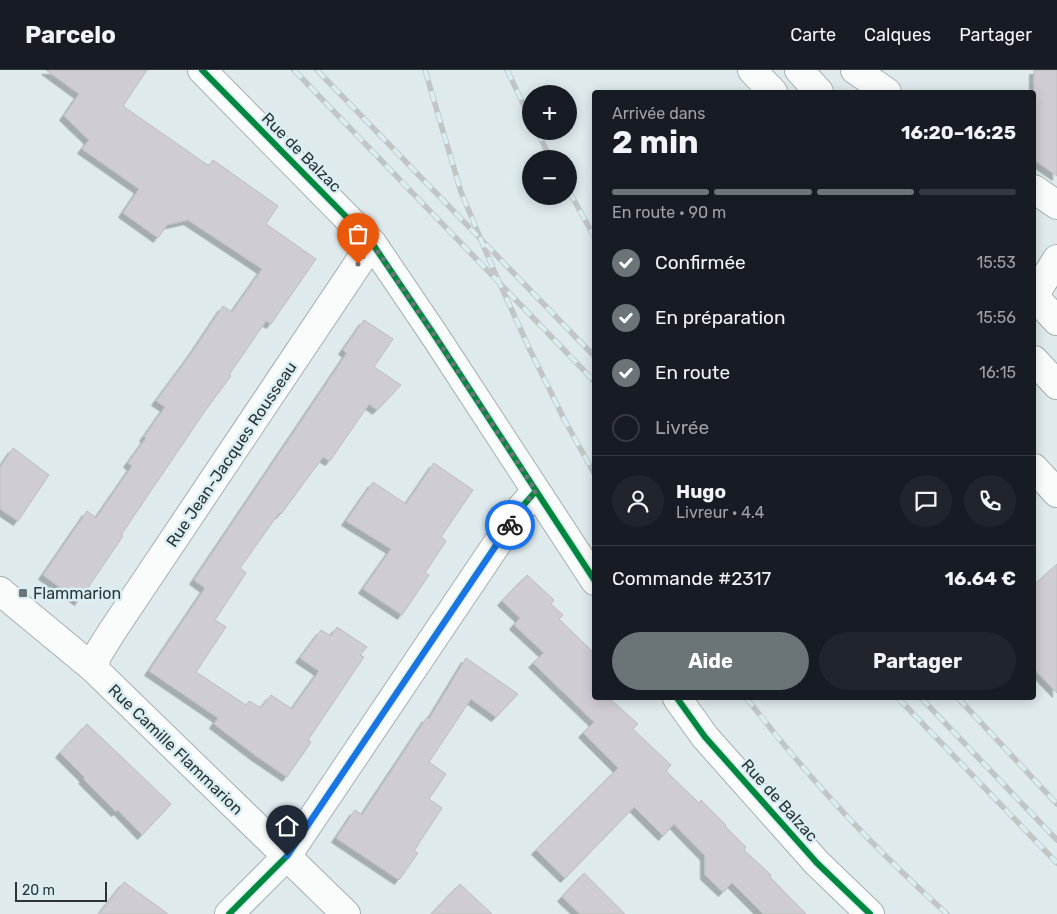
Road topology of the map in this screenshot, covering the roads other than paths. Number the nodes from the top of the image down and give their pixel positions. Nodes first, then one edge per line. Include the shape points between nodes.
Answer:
1 (202, 70) edge
2 (752, 70) edge
3 (799, 70) edge
4 (855, 70) edge
5 (771, 90) edge
6 (817, 90) edge
7 (884, 90) edge
8 (1036, 190) edge
9 (1057, 205) edge
10 (372, 243) junction
11 (1057, 259) edge
12 (1036, 293) edge
13 (1036, 298) edge
14 (1057, 321) edge
15 (1036, 362) edge
16 (1057, 385) edge
17 (1036, 470) edge
18 (536, 491) junction
19 (1057, 493) edge
20 (592, 575) edge
21 (0, 591) edge
22 (93, 668) junction
23 (678, 700) edge
24 (287, 856) junction
25 (229, 914) edge
26 (346, 914) edge
27 (870, 914) edge

1 - 10 street, Rue de Balzac
2 - 5 street
3 - 6 street
4 - 7 street
8 - 9 street
10 - 18 street, Rue de Balzac
10 - 22 street, Rue Jean-Jacques Rousseau via 113,630
11 - 12 street
13 - 14 street
15 - 16 street
17 - 19 street
18 - 20 street, Rue de Balzac
18 - 24 street via 521,508
21 - 22 street, Rue Camille Flammarion
22 - 24 street, Rue Camille Flammarion
23 - 27 street, Rue de Balzac via 705,737 817,863
24 - 25 street
24 - 26 street, Rue Camille Flammarion

